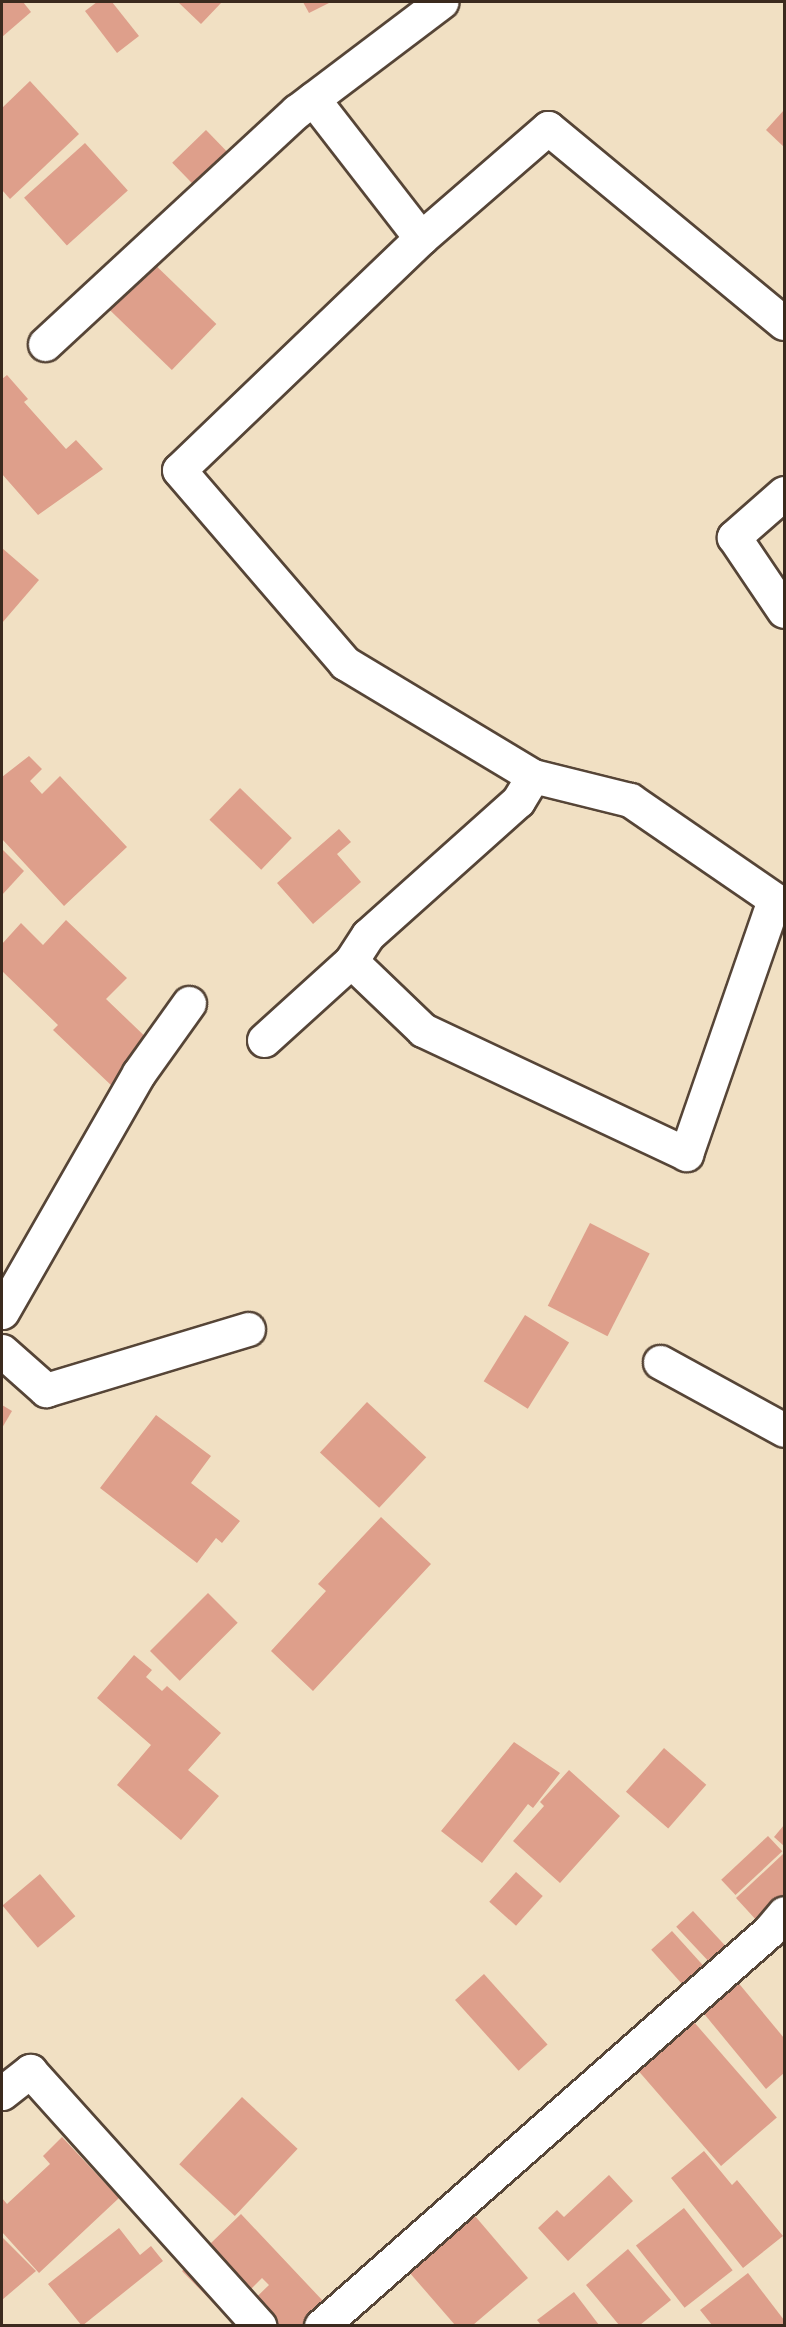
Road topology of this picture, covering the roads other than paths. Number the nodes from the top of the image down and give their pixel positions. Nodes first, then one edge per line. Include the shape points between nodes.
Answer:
1 (441, 2) edge
2 (404, 14) edge
3 (313, 99) junction
4 (421, 238) junction
5 (784, 324) edge
6 (45, 344) dead end
7 (784, 493) edge
8 (784, 611) edge
9 (533, 776) junction
10 (779, 903) edge
11 (351, 961) junction
12 (189, 1004) dead end
13 (264, 1040) dead end
14 (2, 1312) edge
15 (248, 1329) dead end
16 (2, 1351) edge
17 (660, 1362) dead end
18 (784, 1430) edge
19 (784, 1913) edge
20 (2, 2093) edge
21 (260, 2325) edge
22 (321, 2325) edge

1 - 2 street
2 - 3 street
3 - 4 street
3 - 6 street
4 - 5 street via 548,128
4 - 9 street via 179,470 345,663
7 - 8 street via 735,537
9 - 10 street via 630,800
9 - 11 street via 518,801 368,934
10 - 11 street via 686,1154 423,1030
11 - 13 street
12 - 14 street via 139,1073
15 - 16 street via 46,1390
17 - 18 street
19 - 22 street via 769,1931
20 - 21 street via 30,2071

